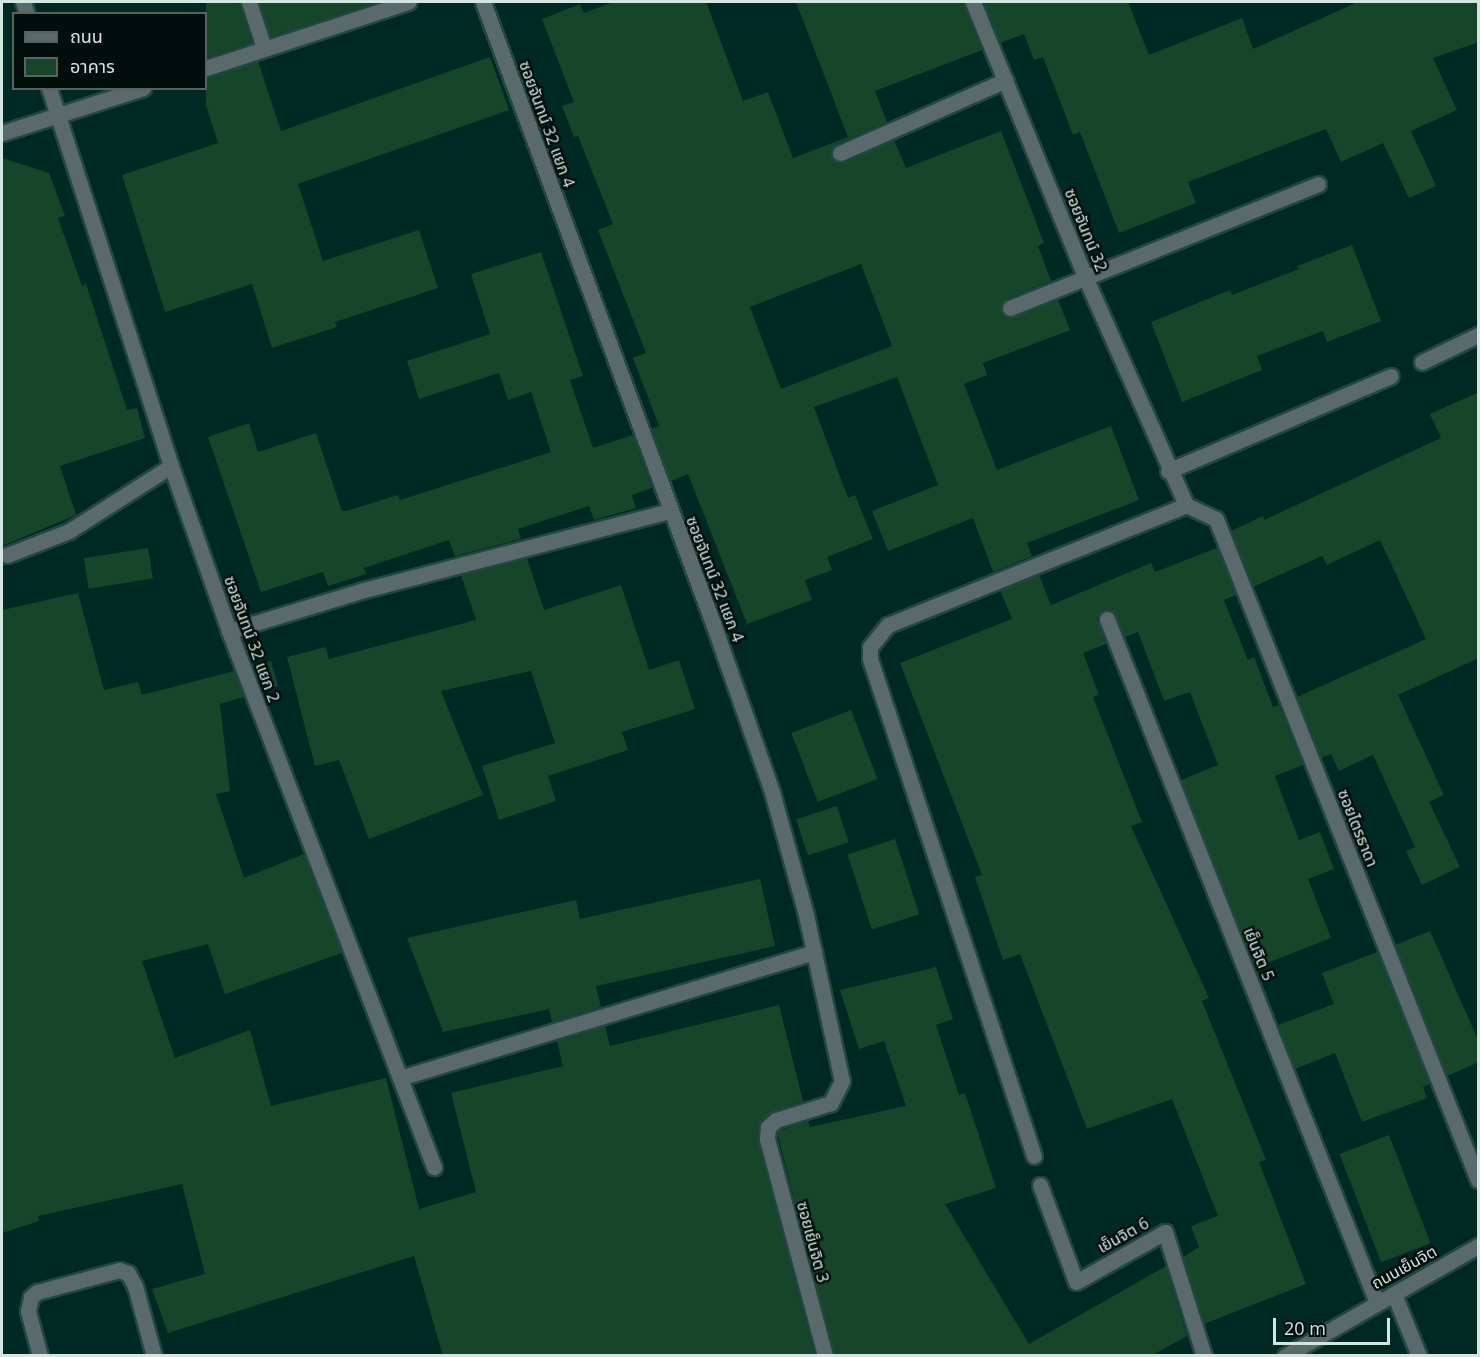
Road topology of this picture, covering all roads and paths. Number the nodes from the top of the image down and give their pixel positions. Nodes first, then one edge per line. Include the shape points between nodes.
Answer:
1 (249, 2) edge
2 (408, 2) edge
3 (483, 2) edge
4 (973, 2) edge
5 (264, 48) junction
6 (207, 68) edge
7 (1006, 80) junction
8 (50, 90) edge
9 (137, 90) edge
10 (57, 117) junction
11 (2, 133) edge
12 (840, 153) dead end
13 (1318, 184) dead end
14 (1086, 279) junction
15 (1010, 308) dead end
16 (1479, 335) edge
17 (1422, 362) dead end
18 (1391, 376) dead end
19 (171, 466) junction
20 (1168, 471) junction
21 (1186, 505) junction
22 (669, 511) junction
23 (7, 555) dead end
24 (1107, 619) dead end
25 (229, 631) junction
26 (814, 952) junction
27 (400, 1078) junction
28 (767, 1139) joint
29 (1034, 1156) dead end
30 (434, 1167) dead end
31 (1479, 1180) edge
32 (1040, 1185) dead end
33 (1479, 1246) edge
34 (1394, 1294) junction
35 (1377, 1303) junction
36 (40, 1356) edge
37 (154, 1356) edge
38 (825, 1356) edge
39 (1204, 1356) edge
40 (1285, 1356) edge
41 (1419, 1356) edge

1 - 5 street
2 - 5 street
3 - 22 street, ซอยจันทน์ 32 แยก 4
4 - 7 street, ซอยจันทน์ 32
5 - 6 street
7 - 12 street
7 - 14 street, ซอยจันทน์ 32
8 - 10 street, ซอยจันทน์ 32 แยก 2
9 - 10 street
10 - 11 street
10 - 19 street, ซอยจันทน์ 32 แยก 2
13 - 14 street
14 - 15 street
14 - 20 street, ซอยจันทน์ 32
16 - 17 street
18 - 20 street
19 - 23 street via 69,531
19 - 25 street, ซอยจันทน์ 32 แยก 2
20 - 21 street, ซอยจันทน์ 32
21 - 29 street via 888,625 870,647 870,659
21 - 31 street, ซอยไตรธาดา via 1216,519
22 - 25 street via 364,590
22 - 26 street, ซอยจันทน์ 32 แยก 4 via 772,792
24 - 35 street, เย็นจิต 5
25 - 27 street, ซอยจันทน์ 32 แยก 2
26 - 27 street
26 - 28 street, ซอยจันทน์ 32 แยก 4 via 842,1081 839,1093 831,1103 776,1120 768,1127
27 - 30 street, ซอยจันทน์ 32 แยก 2
28 - 38 street, ซอยเย็นจิต 3
32 - 39 street, เย็นจิต 6 via 1076,1282 1166,1232
33 - 34 street, ถนนเย็นจิต
34 - 35 street, ถนนเย็นจิต
34 - 41 street
35 - 40 street, ถนนเย็นจิต
36 - 37 street via 28,1311 31,1297 37,1292 119,1270 128,1273 135,1286

